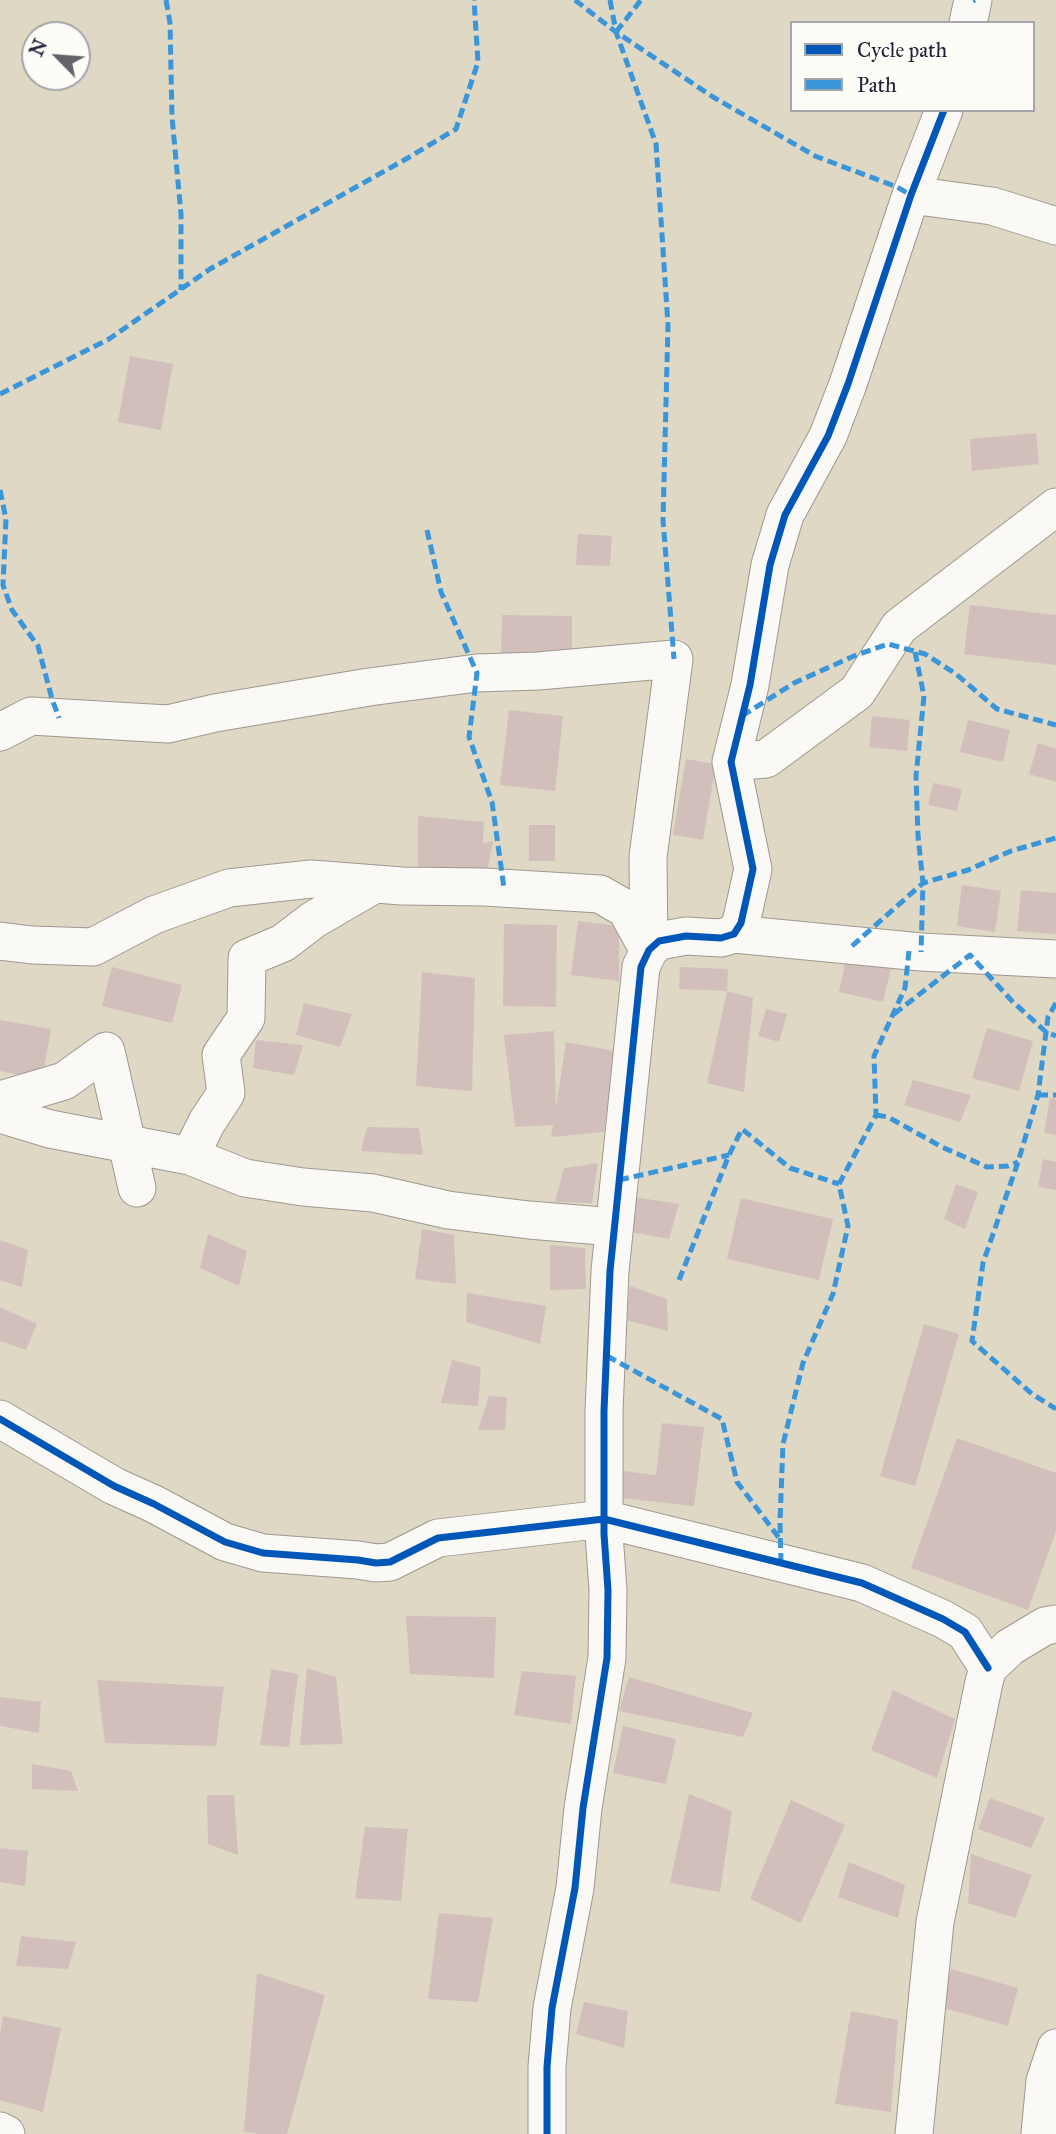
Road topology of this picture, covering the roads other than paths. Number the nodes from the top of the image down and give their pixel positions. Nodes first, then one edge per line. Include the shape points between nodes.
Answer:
1 (973, 0) edge
2 (968, 21) edge
3 (943, 112) edge
4 (911, 195) junction
5 (1056, 226) edge
6 (1056, 507) edge
7 (0, 732) edge
8 (731, 762) junction
9 (375, 884) junction
10 (734, 934) junction
11 (0, 941) edge
12 (649, 950) junction
13 (1056, 959) edge
14 (0, 1100) edge
15 (0, 1114) edge
16 (125, 1143) junction
17 (190, 1156) junction
18 (137, 1188) dead end
19 (614, 1227) junction
20 (0, 1419) edge
21 (604, 1520) junction
22 (1056, 1624) edge
23 (988, 1668) junction
24 (1056, 2048) edge
25 (0, 2131) edge
26 (6, 2134) edge
27 (547, 2134) edge
28 (914, 2134) edge
29 (1040, 2134) edge

1 - 2 street
3 - 4 street
4 - 5 street via 992,206
4 - 8 street via 828,436 785,515 770,565 750,685
6 - 8 street via 899,627 857,692 766,759
7 - 12 street via 31,716 168,724 382,685 477,673 674,659 648,857
8 - 10 street via 753,869 741,923
9 - 11 street via 311,879 229,888 154,915 93,947
9 - 12 street via 600,894 626,909
9 - 17 street via 283,943 247,958 246,1018 221,1055 226,1093
10 - 12 street via 659,941
10 - 13 street
12 - 19 street via 641,967
14 - 16 street via 64,1081 106,1051
15 - 16 street
16 - 17 street
16 - 18 street
17 - 19 street via 245,1178 373,1193 448,1210
19 - 21 street via 604,1411
20 - 21 street via 114,1486 225,1542 263,1553 390,1562 438,1538
21 - 23 street via 862,1583 965,1632
21 - 27 street via 607,1658 575,1888 552,2008
22 - 23 street via 1010,1647
23 - 28 street via 934,1922
24 - 29 street via 1045,2081
25 - 26 street

